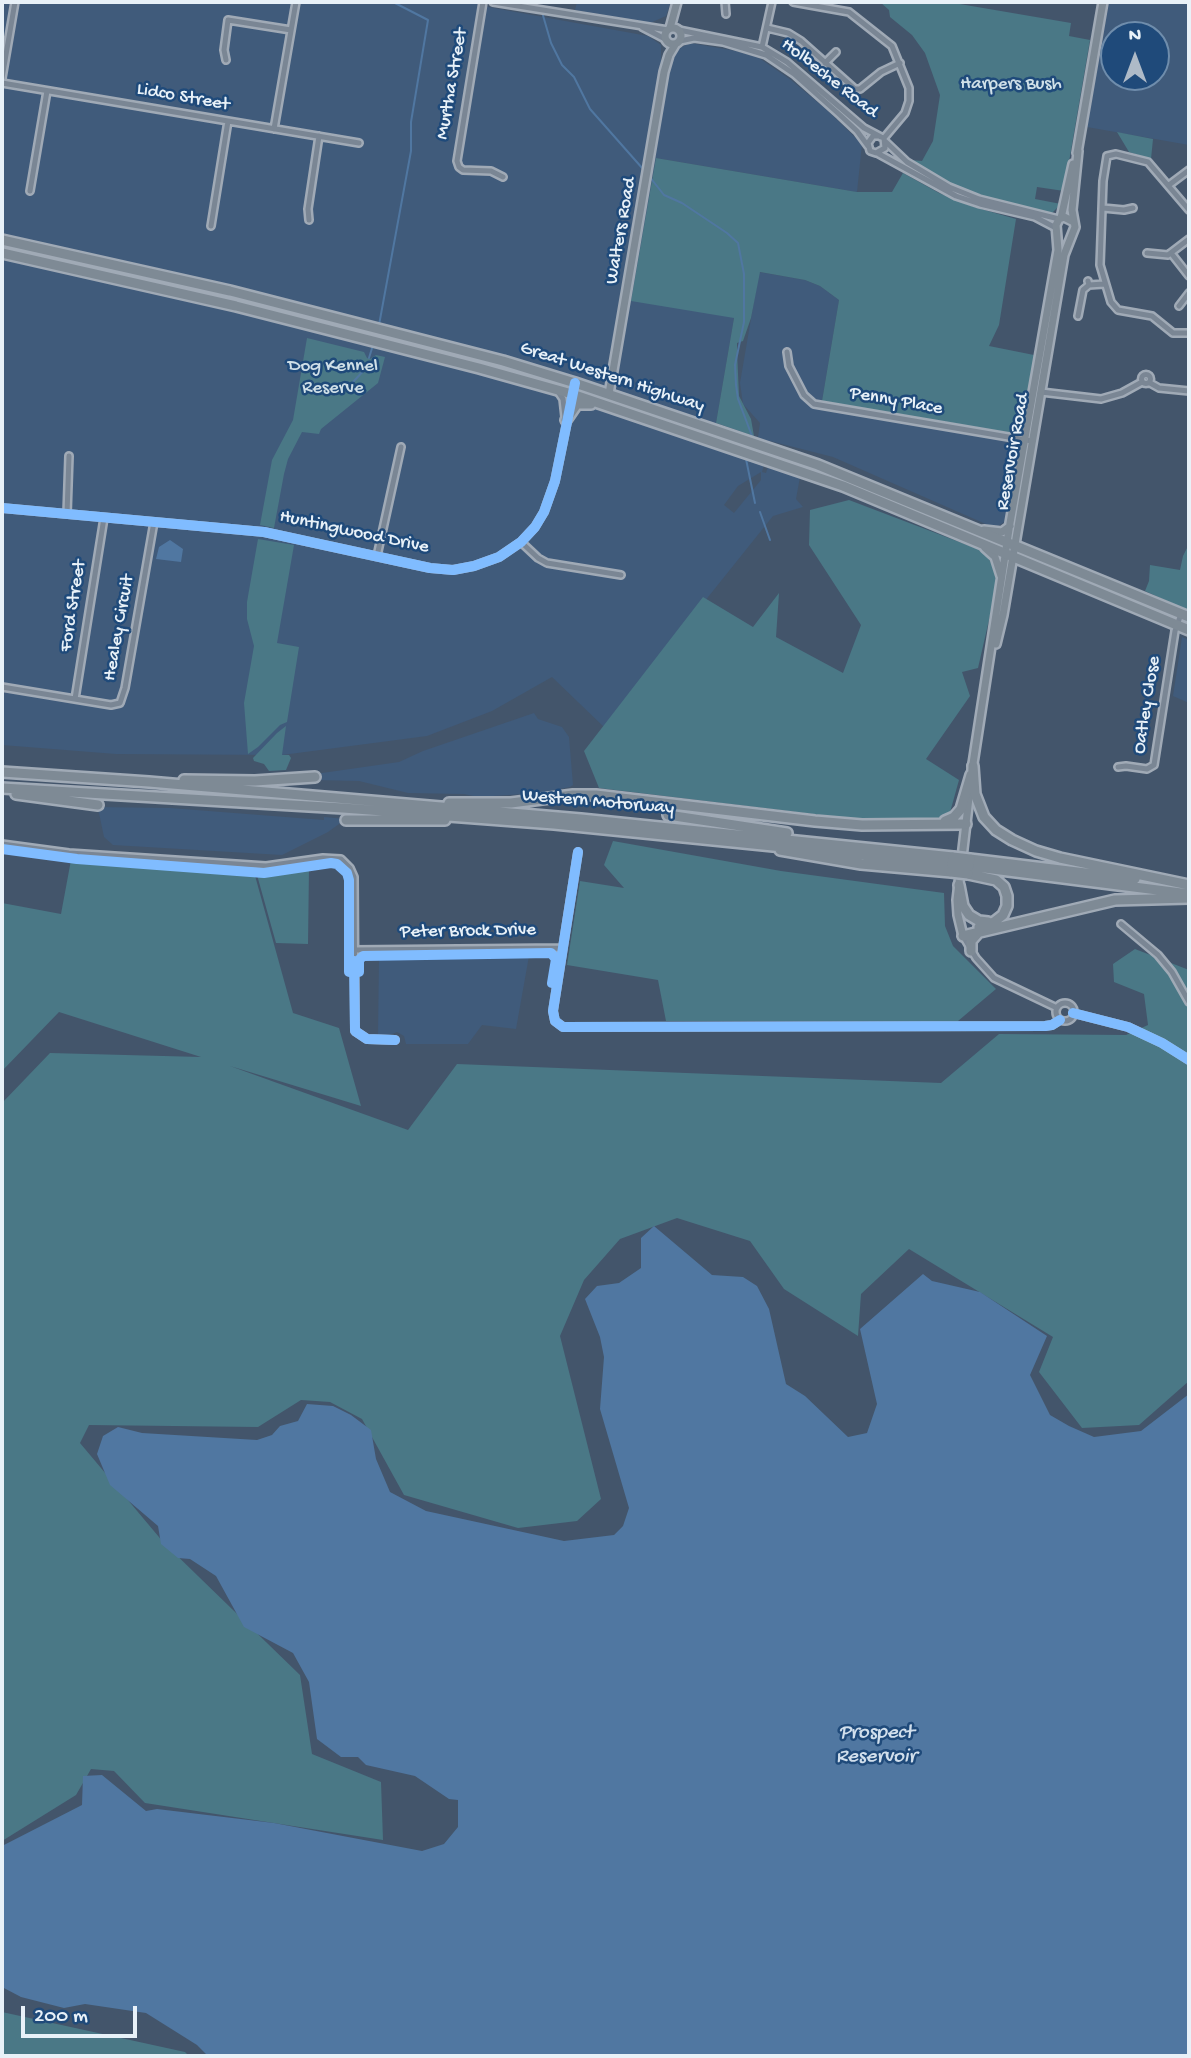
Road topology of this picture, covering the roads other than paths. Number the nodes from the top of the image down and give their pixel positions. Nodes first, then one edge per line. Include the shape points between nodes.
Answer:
1 (15, 2) edge
2 (296, 2) edge
3 (483, 2) edge
4 (493, 2) edge
5 (724, 2) edge
6 (772, 2) edge
7 (793, 2) edge
8 (1102, 2) edge
9 (825, 5) edge
10 (676, 6) edge
11 (726, 13) dead end
12 (642, 27) junction
13 (767, 28) junction
14 (674, 29) junction
15 (291, 30) junction
16 (672, 42) junction
17 (762, 47) junction
18 (836, 52) dead end
19 (226, 60) dead end
20 (825, 63) junction
21 (900, 63) junction
22 (2, 78) edge
23 (2, 83) edge
24 (47, 91) junction
25 (229, 121) junction
26 (274, 129) junction
27 (319, 136) junction
28 (882, 138) junction
29 (359, 143) dead end
30 (868, 146) junction
31 (1078, 151) junction
32 (876, 153) junction
33 (1189, 170) edge
34 (503, 177) dead end
35 (1169, 185) junction
36 (30, 191) dead end
37 (1103, 208) junction
38 (1132, 208) dead end
39 (1189, 210) edge
40 (1060, 219) junction
41 (309, 220) dead end
42 (1074, 222) junction
43 (211, 226) dead end
44 (1057, 231) junction
45 (1072, 234) junction
46 (1189, 239) edge
47 (2, 240) edge
48 (2, 253) edge
49 (1147, 253) dead end
50 (1171, 253) junction
51 (159, 274) junction
52 (1189, 276) edge
53 (1104, 284) junction
54 (156, 287) junction
55 (1189, 293) edge
56 (1179, 306) dead end
57 (1078, 316) dead end
58 (1189, 334) edge
59 (786, 352) dead end
60 (575, 383) junction
61 (556, 389) junction
62 (1189, 391) edge
63 (1041, 392) junction
64 (572, 394) junction
65 (609, 394) junction
66 (566, 420) junction
67 (670, 427) junction
68 (1029, 441) junction
69 (401, 446) dead end
70 (69, 456) dead end
71 (2, 508) edge
72 (67, 514) junction
73 (104, 518) junction
74 (154, 522) junction
75 (963, 524) junction
76 (1010, 526) junction
77 (976, 540) junction
78 (521, 542) junction
79 (1011, 549) junction
80 (377, 556) junction
81 (1041, 567) junction
82 (1010, 570) junction
83 (621, 575) dead end
84 (1002, 580) junction
85 (1185, 616) edge
86 (1177, 624) junction
87 (1189, 629) edge
88 (988, 675) junction
89 (2, 687) edge
90 (75, 699) junction
91 (973, 766) junction
92 (1118, 767) dead end
93 (2, 772) edge
94 (315, 777) dead end
95 (149, 782) junction
96 (2, 790) edge
97 (378, 802) junction
98 (98, 805) dead end
99 (668, 814) dead end
100 (474, 818) junction
101 (346, 820) dead end
102 (934, 824) junction
103 (966, 824) junction
104 (2, 844) edge
105 (889, 850) junction
106 (578, 852) dead end
107 (952, 864) junction
108 (969, 866) junction
109 (959, 885) junction
110 (1189, 886) edge
111 (1189, 896) edge
112 (1000, 917) junction
113 (1121, 924) dead end
114 (980, 933) junction
115 (963, 934) junction
116 (562, 948) junction
117 (354, 950) junction
118 (971, 951) junction
119 (1189, 1002) edge
120 (1057, 1008) junction
121 (1073, 1013) junction
122 (1060, 1020) junction
123 (395, 1040) dead end
124 (1189, 1060) edge

1 - 22 street
2 - 15 street
3 - 34 street, Murtha Street via 457,161 463,170 491,171
4 - 12 street, Holbeche Road
5 - 11 street
6 - 13 street
7 - 9 street
8 - 31 main road
9 - 21 street via 858,16 892,46
10 - 14 main road
12 - 14 street, Holbeche Road
12 - 16 street, Holbeche Road
13 - 17 street
13 - 20 street via 798,38
14 - 16 main road, Walters Road
14 - 16 main road via 681,34
14 - 17 street, Holbeche Road
15 - 19 street via 228,20
15 - 26 street
16 - 30 street, Holbeche Road via 694,38 723,42 772,58 840,115
16 - 65 main road, Walters Road
17 - 28 street, Holbeche Road via 863,128
18 - 20 street
20 - 21 street via 858,89
21 - 28 street via 909,101 905,113
23 - 24 street, Lidco Street
24 - 25 street, Lidco Street
24 - 36 street
25 - 26 street, Lidco Street
25 - 43 street
26 - 27 street, Lidco Street
27 - 29 street, Lidco Street
27 - 41 street
28 - 30 street via 870,138
28 - 32 street via 883,150
28 - 40 street, Holbeche Road via 910,165 949,187
30 - 32 street
31 - 40 main road
31 - 42 main road
32 - 44 street via 956,195 1035,217
33 - 35 street
35 - 37 street via 1145,160 1111,154 1105,163
35 - 39 street
37 - 38 street
37 - 53 street via 1100,265
40 - 42 main road
40 - 44 main road
42 - 45 main road
44 - 45 main road
44 - 68 main road, Reservoir Road via 1058,250
45 - 63 main road, Reservoir Road
46 - 50 street
47 - 51 highway, Great Western Highway
48 - 54 highway, Great Western Highway
49 - 50 street
50 - 52 street
51 - 54 highway
51 - 60 highway, Great Western Highway
53 - 57 street via 1089,283 1083,290
53 - 58 street via 1115,308 1152,316 1173,333
54 - 61 highway, Great Western Highway
55 - 56 street
59 - 68 street, Penny Place via 804,395 814,404
60 - 64 street, Huntingwood Drive
60 - 65 highway, Great Western Highway
61 - 64 highway, Great Western Highway
61 - 66 street, Huntingwood Drive via 563,398
62 - 63 street via 1159,388 1147,375 1122,394 1101,399
63 - 68 main road, Reservoir Road
64 - 66 street, Huntingwood Drive
64 - 67 highway, Great Western Highway
65 - 75 highway, Great Western Highway via 818,465
66 - 67 highway via 583,402
66 - 78 street, Huntingwood Drive via 549,503
67 - 77 highway, Great Western Highway via 843,486
68 - 76 main road, Reservoir Road
68 - 79 main road, Reservoir Road
69 - 80 street
70 - 72 street
71 - 72 street, Huntingwood Drive
72 - 73 street, Huntingwood Drive
73 - 74 street, Huntingwood Drive
73 - 90 street, Ford Street
74 - 80 street, Huntingwood Drive via 264,532
74 - 90 street, Healey Circuit via 122,700 111,705
75 - 76 main road via 999,532
75 - 79 highway, Great Western Highway
76 - 79 main road, Reservoir Road
77 - 79 highway, Great Western Highway
77 - 84 main road via 995,557
78 - 80 street, Huntingwood Drive via 493,560 460,569
78 - 83 street via 547,563
79 - 81 highway, Great Western Highway
79 - 82 main road, Reservoir Road
79 - 84 main road, Reservoir Road
79 - 85 highway, Great Western Highway
81 - 82 main road via 1021,565
81 - 86 highway, Great Western Highway
82 - 88 main road, Reservoir Road
84 - 88 main road, Reservoir Road
85 - 86 street, Oatley Close
86 - 87 highway, Great Western Highway
86 - 92 street, Oatley Close via 1154,765 1147,769
88 - 91 main road, Reservoir Road
89 - 90 street, Healey Circuit
91 - 102 highway via 961,809 950,820
91 - 103 main road, Reservoir Road
91 - 110 highway via 975,794 984,817 1012,840 1060,858
93 - 95 highway, Western Motorway
94 - 95 highway
95 - 97 highway, Western Motorway
96 - 98 highway
96 - 100 highway, Western Motorway
97 - 102 highway via 511,803 596,795 804,820
97 - 105 highway, Western Motorway
99 - 105 highway
100 - 101 highway
100 - 107 highway, Western Motorway
102 - 103 highway
103 - 109 main road, Reservoir Road
104 - 117 street via 266,866 337,858 348,864 354,877
105 - 107 highway, Western Motorway
106 - 116 street
107 - 108 highway, Western Motorway, bridge
107 - 108 highway, bridge
108 - 110 highway, Western Motorway
108 - 111 highway, Western Motorway
108 - 112 highway via 1004,887 1008,901
109 - 112 highway via 971,918 983,922
109 - 115 main road, Reservoir Road
111 - 114 highway via 1115,900
112 - 115 highway
113 - 119 street via 1158,955
114 - 115 highway
114 - 118 highway via 971,940
115 - 118 street, Reservoir Road
116 - 117 street, Peter Brock Drive
116 - 122 street, Peter Brock Drive via 552,1015 564,1027 1045,1026
117 - 123 street via 355,1031 367,1039
118 - 120 street, Reservoir Road via 1000,982
120 - 121 street via 1067,1004
120 - 122 street
121 - 122 street via 1067,1021
121 - 124 street via 1128,1027

